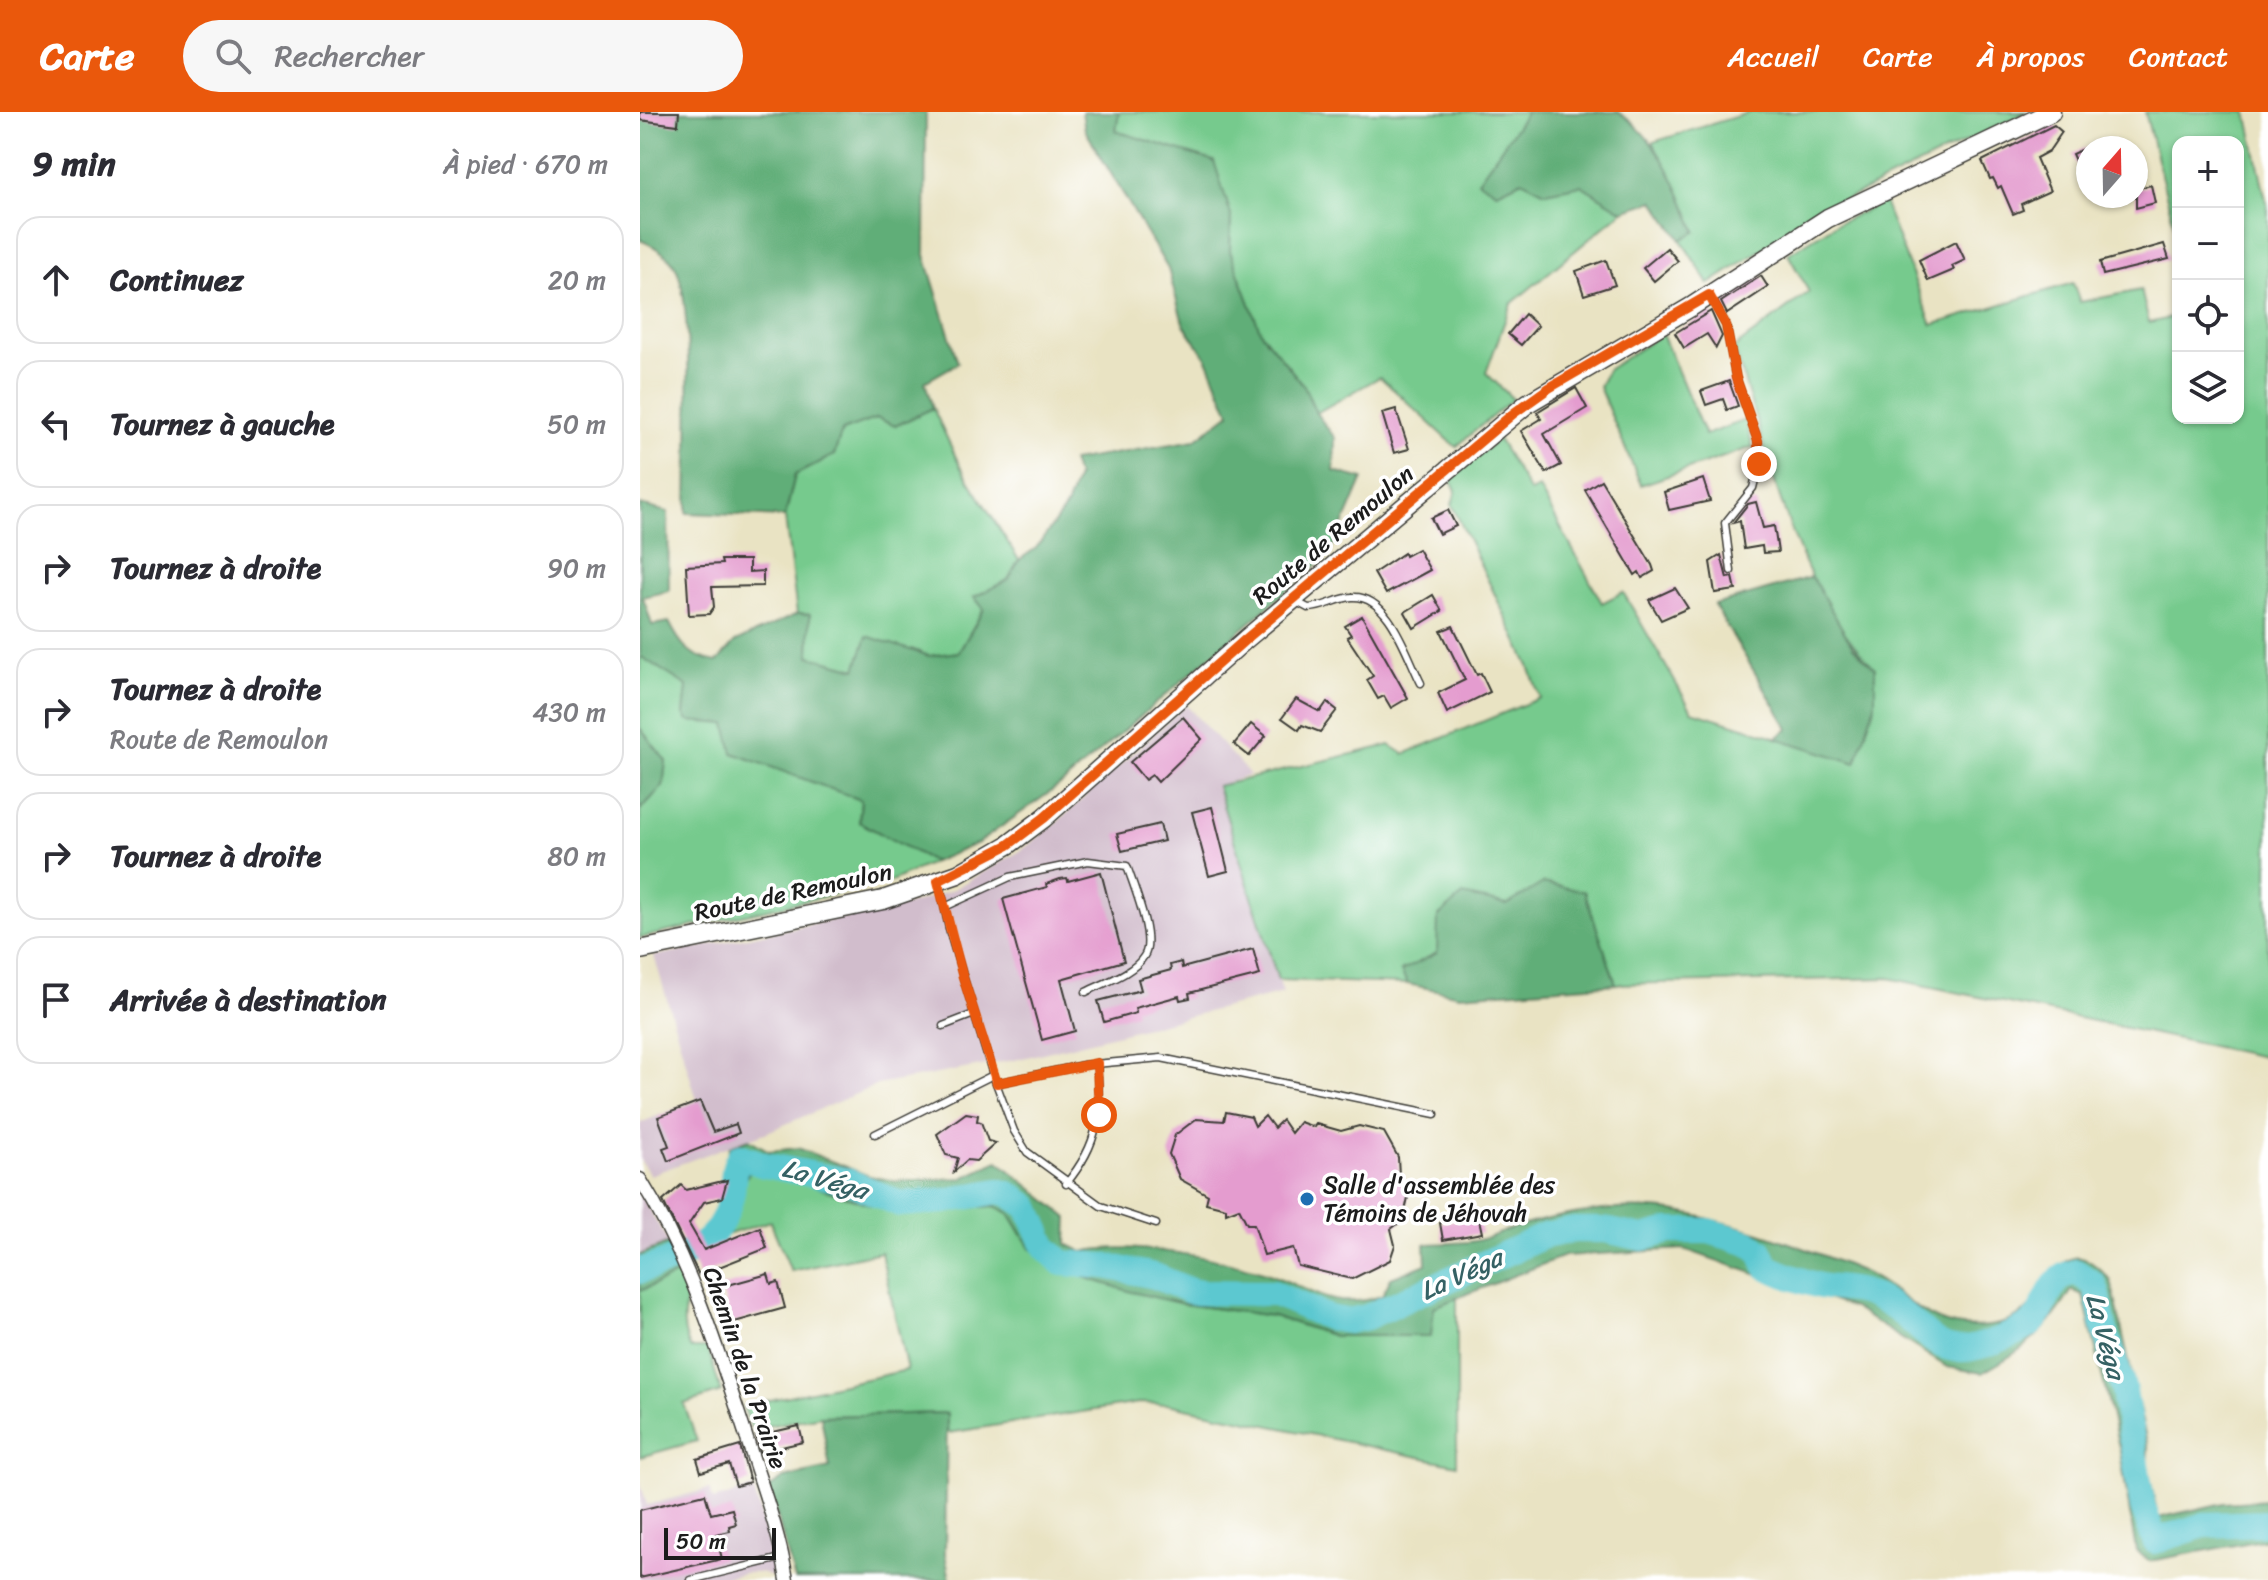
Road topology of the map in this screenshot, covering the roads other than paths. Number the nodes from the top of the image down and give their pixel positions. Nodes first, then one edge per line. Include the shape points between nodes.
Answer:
1 (2051, 112) edge
2 (1709, 295) junction
3 (1731, 571) dead end
4 (1292, 600) junction
5 (1421, 683) dead end
6 (938, 881) junction
7 (947, 906) junction
8 (640, 950) edge
9 (1086, 992) dead end
10 (974, 1014) junction
11 (943, 1026) dead end
12 (1097, 1063) junction
13 (993, 1075) junction
14 (997, 1083) junction
15 (1435, 1114) dead end
16 (875, 1134) dead end
17 (640, 1179) edge
18 (1066, 1184) junction
19 (644, 1193) edge
20 (1156, 1224) dead end
21 (783, 1558) junction
22 (691, 1580) edge
23 (787, 1580) edge

1 - 2 main road, Route de Remoulon via 1828,218
2 - 3 lane via 1726,325 1759,452 1753,488 1725,523
2 - 4 main road, Route de Remoulon via 1528,403
4 - 5 lane via 1308,608 1349,597 1371,602 1383,612
4 - 6 main road, Route de Remoulon via 1044,818 1008,845
6 - 7 lane
6 - 8 main road, Route de Remoulon via 883,900
7 - 9 lane via 1010,877 1088,861 1127,866 1143,915 1145,956
7 - 10 lane
10 - 11 lane
10 - 13 lane
12 - 14 lane
12 - 15 lane via 1128,1058 1184,1061
12 - 18 lane via 1095,1138
13 - 14 lane
13 - 16 lane
14 - 18 lane via 1027,1152
17 - 19 street, Chemin de la Prairie
18 - 20 lane via 1115,1213
19 - 21 street, Chemin de la Prairie via 676,1242 711,1327
21 - 22 lane
21 - 23 street, Chemin de la Prairie

